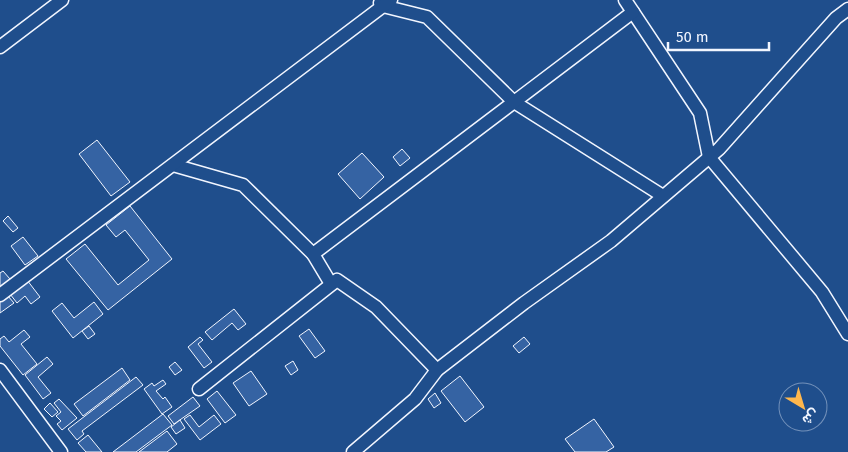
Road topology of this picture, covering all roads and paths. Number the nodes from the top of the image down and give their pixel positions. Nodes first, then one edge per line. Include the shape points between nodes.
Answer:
1 (62, 0) edge
2 (625, 0) edge
3 (384, 2) edge
4 (848, 9) edge
5 (633, 12) junction
6 (0, 47) edge
7 (514, 102) junction
8 (709, 157) junction
9 (173, 165) junction
10 (663, 196) junction
11 (313, 254) junction
12 (331, 284) junction
13 (0, 294) edge
14 (848, 334) edge
15 (437, 370) junction
16 (0, 371) edge
17 (199, 389) dead end
18 (60, 452) edge
19 (353, 452) edge

1 - 6 street
2 - 5 street
3 - 7 street via 427,17
3 - 9 street
4 - 8 street via 836,18
5 - 7 street
5 - 8 street via 700,113
7 - 10 street
7 - 11 street
8 - 10 street
8 - 14 street via 822,292
9 - 11 street via 243,185
9 - 13 street
10 - 15 street via 612,241
11 - 12 street
12 - 15 street via 337,280 376,307
12 - 17 street
15 - 19 street via 415,398
16 - 18 street

